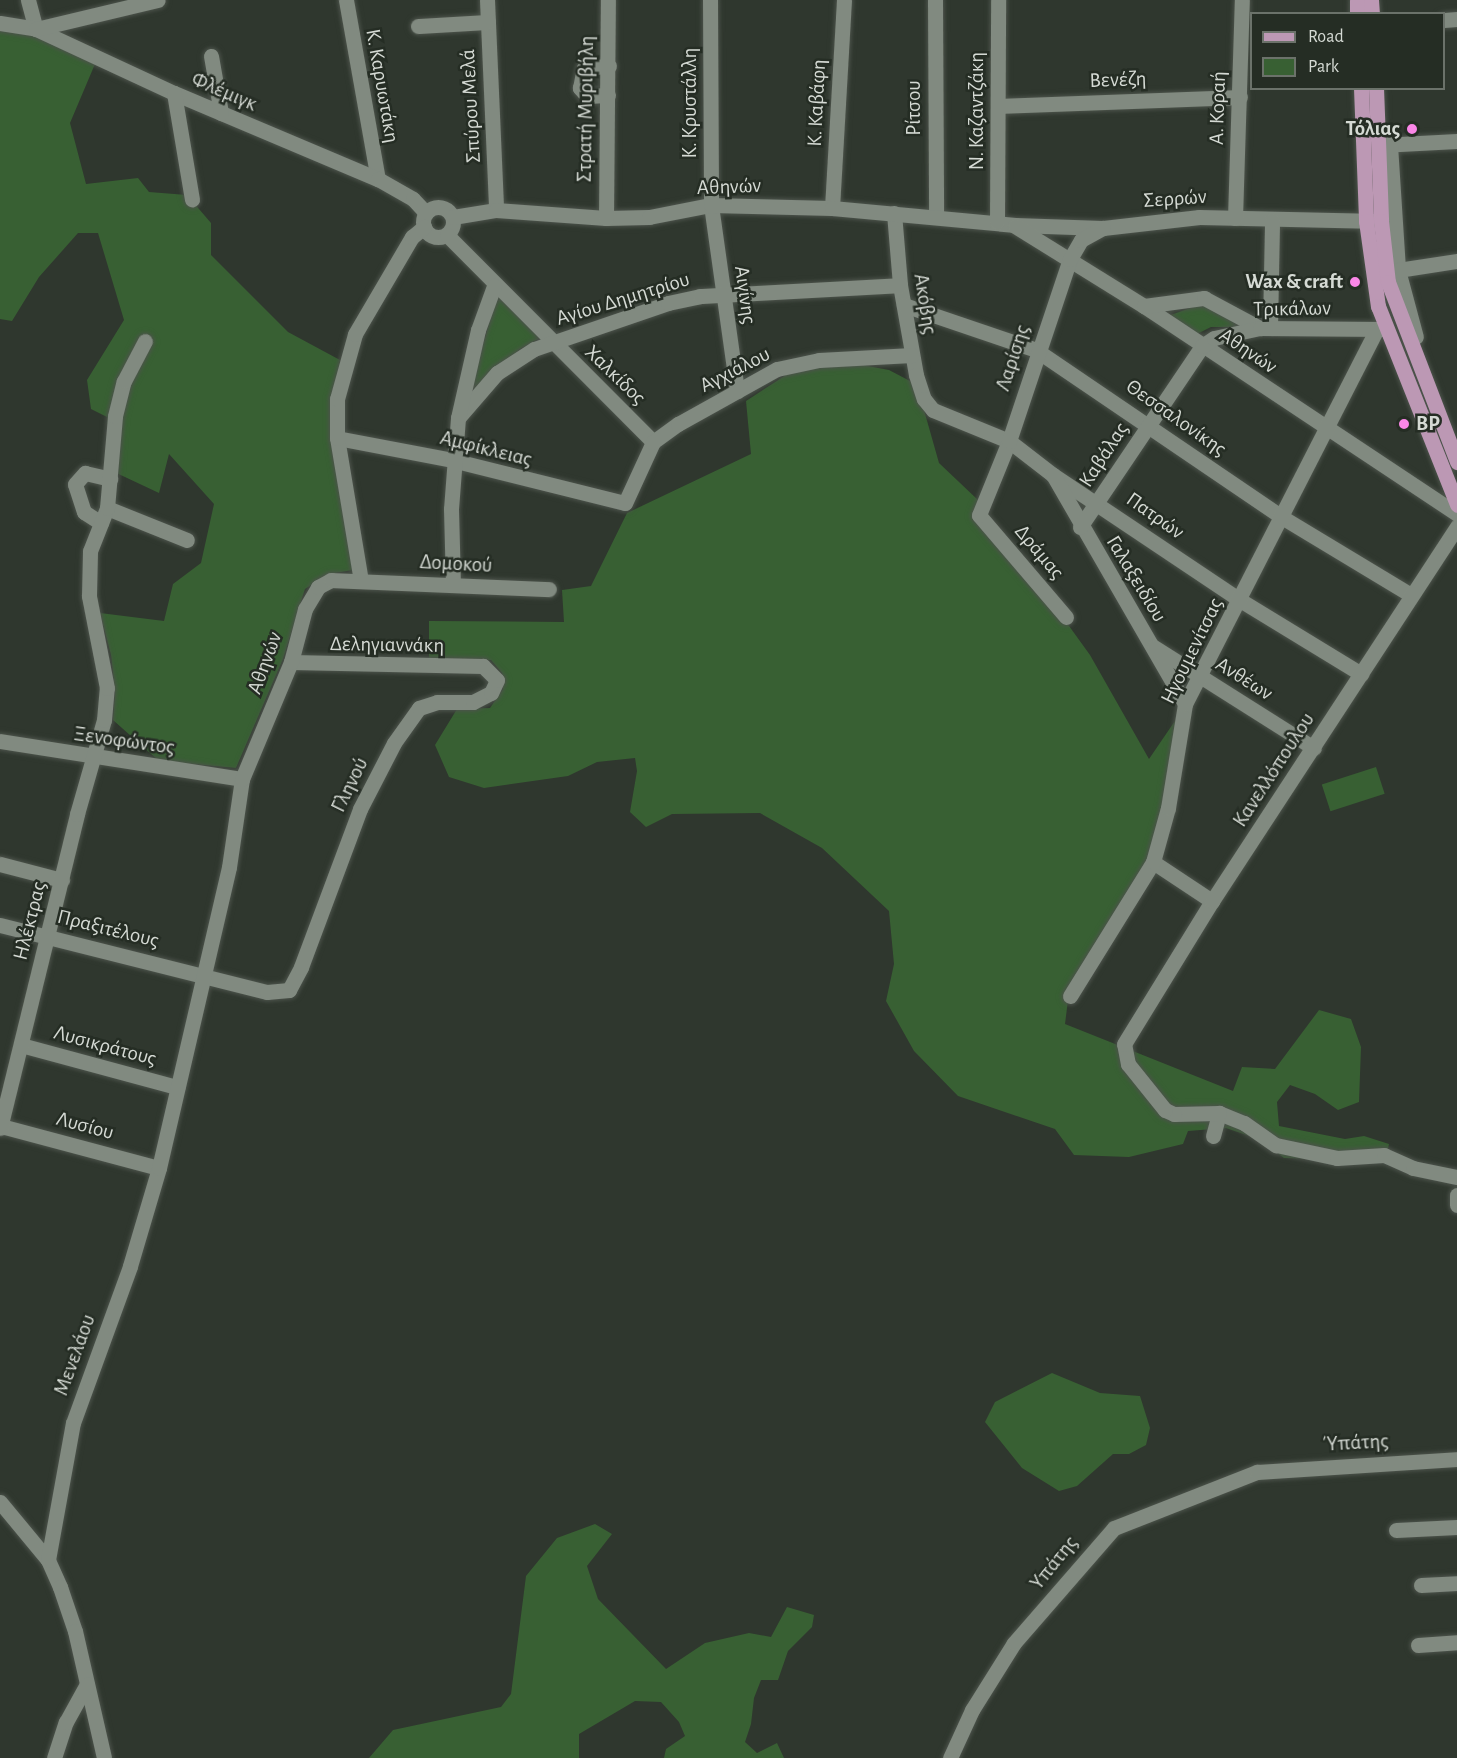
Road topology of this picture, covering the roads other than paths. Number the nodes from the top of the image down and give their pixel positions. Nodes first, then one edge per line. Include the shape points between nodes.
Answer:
1 (28, 0) edge
2 (158, 0) edge
3 (346, 0) edge
4 (487, 0) edge
5 (608, 0) edge
6 (710, 0) edge
7 (844, 0) edge
8 (935, 0) edge
9 (998, 0) edge
10 (1242, 0) edge
11 (135, 3) edge
12 (488, 22) junction
13 (0, 23) edge
14 (418, 26) dead end
15 (36, 29) junction
16 (211, 56) dead end
17 (609, 66) junction
18 (1360, 90) edge
19 (1376, 90) edge
20 (174, 93) junction
21 (608, 95) junction
22 (1240, 96) junction
23 (999, 106) junction
24 (221, 113) junction
25 (1457, 141) edge
26 (1384, 145) junction
27 (378, 179) junction
28 (192, 199) dead end
29 (711, 205) junction
30 (832, 208) junction
31 (496, 210) junction
32 (894, 213) junction
33 (936, 216) junction
34 (453, 217) junction
35 (606, 218) junction
36 (1234, 218) junction
37 (973, 219) joint
38 (425, 220) junction
39 (1272, 220) junction
40 (1374, 221) junction
41 (997, 222) junction
42 (1015, 225) junction
43 (1103, 228) junction
44 (447, 235) junction
45 (1070, 259) junction
46 (1457, 261) edge
47 (1398, 270) junction
48 (900, 285) junction
49 (494, 286) junction
50 (725, 296) junction
51 (904, 305) junction
52 (1144, 306) junction
53 (1265, 328) junction
54 (1381, 330) junction
55 (146, 341) dead end
56 (552, 343) junction
57 (1202, 346) junction
58 (1036, 350) junction
59 (912, 355) junction
60 (736, 391) junction
61 (924, 399) joint
62 (458, 418) junction
63 (1149, 425) junction
64 (1328, 430) junction
65 (337, 438) junction
66 (1457, 440) edge
67 (1009, 441) junction
68 (653, 442) junction
69 (453, 460) junction
70 (1457, 462) edge
71 (1053, 475) junction
72 (110, 479) junction
73 (1098, 502) junction
74 (1457, 505) edge
75 (107, 508) junction
76 (980, 514) joint
77 (1457, 514) edge
78 (1280, 516) junction
79 (101, 523) junction
80 (1457, 526) edge
81 (1080, 527) junction
82 (187, 540) dead end
83 (361, 581) junction
84 (453, 585) junction
85 (549, 590) dead end
86 (1411, 595) junction
87 (1240, 600) junction
88 (1066, 617) dead end
89 (1152, 646) junction
90 (291, 662) junction
91 (483, 666) joint
92 (1361, 674) junction
93 (1200, 676) junction
94 (1185, 704) junction
95 (0, 741) edge
96 (1314, 748) junction
97 (91, 758) junction
98 (242, 779) junction
99 (1153, 862) junction
100 (0, 864) edge
101 (62, 880) junction
102 (1212, 901) junction
103 (0, 925) edge
104 (48, 935) junction
105 (205, 975) junction
106 (289, 990) joint
107 (1070, 996) dead end
108 (21, 1045) junction
109 (177, 1087) junction
110 (1219, 1113) junction
111 (0, 1127) edge
112 (1213, 1136) dead end
113 (159, 1168) junction
114 (1457, 1177) edge
115 (1457, 1195) edge
116 (1457, 1205) edge
117 (1457, 1459) edge
118 (1257, 1472) joint
119 (0, 1502) edge
120 (1457, 1527) edge
121 (1396, 1530) dead end
122 (48, 1560) junction
123 (1457, 1582) edge
124 (1421, 1585) dead end
125 (1457, 1642) edge
126 (1418, 1645) dead end
127 (87, 1684) junction
128 (54, 1758) edge
129 (105, 1758) edge
130 (950, 1758) edge

1 - 15 street
2 - 11 street
3 - 27 street, Κ. Καρυωτάκη
4 - 12 street, Σπύρου Μελά
5 - 17 street, Στρατή Μυριβήλη
6 - 29 street, Κ. Κρυστάλλη
7 - 30 street, Κ. Καβάφη
8 - 33 street, Ρίτσου
9 - 23 street, Ν. Καζαντζάκη
10 - 22 street, Α. Κοραή
11 - 15 street
12 - 14 street
12 - 31 street, Σπύρου Μελά
13 - 15 street, Φλέμιγκ
15 - 20 street, Φλέμιγκ
16 - 24 street
17 - 21 street, Στρατή Μυριβήλη
17 - 21 street via 584,68 580,88 587,96
18 - 40 main road
19 - 26 main road
20 - 24 street, Φλέμιγκ
20 - 28 street
21 - 35 street, Στρατή Μυριβήλη
22 - 23 street, Βενέζη
22 - 36 street, Α. Κοραή
23 - 41 street, Ν. Καζαντζάκη
24 - 27 street, Φλέμιγκ
25 - 26 street
26 - 40 main road
26 - 47 street
27 - 38 street, Φλέμιγκ via 413,199
29 - 30 street, Αθηνών
29 - 35 street, Αθηνών via 649,217
29 - 50 street, Αιγίνης
30 - 32 street, Αθηνών
31 - 34 street, Αθηνών
31 - 35 street, Αθηνών
32 - 33 street, Αθηνών
32 - 48 street, Ακόβης
33 - 37 street, Αθηνών
34 - 38 street via 440,207
34 - 44 street via 453,227
36 - 39 street, Σερρών
36 - 43 street, Σερρών via 1199,216
37 - 41 street, Σερρών
38 - 44 street via 431,236
38 - 65 street via 355,334 337,399
39 - 40 street, Σερρών
39 - 53 street
40 - 54 main road via 1373,287
40 - 70 main road via 1393,303
41 - 42 street, Σερρών
42 - 43 street, Σερρών
42 - 45 street, Αθηνών
43 - 45 street, Λαρίσης via 1081,240
44 - 49 street, Χαλκίδος
45 - 52 street, Αθηνών
45 - 58 street, Λαρίσης
46 - 47 street
47 - 66 street via 1414,332
48 - 50 street, Αγίου Δημητρίου
48 - 51 street, Ακόβης
49 - 56 street, Χαλκίδος
49 - 62 street via 478,330
50 - 56 street, Αγίου Δημητρίου via 668,303
50 - 60 street, Αιγίνης
51 - 58 street, Θεσσαλονίκης
51 - 59 street, Ακόβης
52 - 53 street via 1204,298
52 - 57 street, Αθηνών
53 - 54 street, Τρικάλων
53 - 57 street, Τρικάλων via 1230,332
54 - 64 street, Ηγουμενίτσας
54 - 74 main road
55 - 72 street, Ηλέκτρας via 124,381 115,416
56 - 62 street, Αγίου Δημητρίου via 497,373
56 - 68 street, Χαλκίδος
57 - 63 street, Καβάλας
57 - 64 street, Αθηνών
58 - 63 street, Θεσσαλονίκης
58 - 67 street, Λαρίσης
59 - 60 street, Αγχιάλου via 799,362
59 - 61 street, Ακόβης
60 - 68 street, Αγχιάλου
61 - 67 street, Πατρών via 933,410
62 - 69 street
63 - 73 street, Καβάλας
63 - 78 street, Θεσσαλονίκης
64 - 77 street, Αθηνών
64 - 78 street, Ηγουμενίτσας
65 - 69 street, Αμφίκλειας
65 - 83 street
67 - 71 street, Πατρών
67 - 76 street, Λαρίσης
68 - 69 street, Αμφίκλειας via 625,503
69 - 84 street
71 - 73 street, Πατρών
71 - 81 street, Γαλαξειδίου
72 - 75 street, Ηλέκτρας
72 - 79 street via 85,473 75,484 84,512
73 - 81 street, Καβάλας
73 - 87 street, Πατρών
75 - 79 street, Ηλέκτρας
75 - 82 street
76 - 88 street, Δράμας
78 - 86 street, Θεσσαλονίκης
78 - 87 street, Ηγουμενίτσας
79 - 97 street, Ηλέκτρας via 90,551 89,597 107,688 104,720
80 - 86 street, Κανελλόπουλου
81 - 89 street, Γαλαξειδίου
83 - 84 street, Δομοκού
83 - 90 street, Αθηνών via 331,580 318,587 305,609
84 - 85 street, Δομοκού
86 - 92 street, Κανελλόπουλου
87 - 92 street, Πατρών
87 - 93 street, Ηγουμενίτσας
89 - 93 street, Ανθέων
89 - 94 street, Γαλαξειδίου
90 - 91 street, Δεληγιαννάκη
90 - 98 street, Αθηνών
91 - 106 street, Γληνού via 497,680 490,693 473,702 427,703 394,743 360,809 301,968
92 - 96 street, Κανελλόπουλου
93 - 94 street, Ηγουμενίτσας
93 - 96 street, Ανθέων
94 - 99 street, Ηγουμενίτσας via 1168,808
95 - 97 street, Ξενοφώντος
96 - 102 street, Κανελλόπουλου
97 - 98 street, Ξενοφώντος
97 - 101 street, Ηλέκτρας
98 - 105 street, Αθηνών via 229,867
99 - 102 street
99 - 107 street, Ηγουμενίτσας
100 - 101 street
101 - 104 street, Ηλέκτρας
102 - 110 street, Κανελλόπουλου via 1123,1047 1128,1064 1165,1110 1174,1114
103 - 104 street, Πραξιτέλους
104 - 105 street, Πραξιτέλους
104 - 108 street, Ηλέκτρας
105 - 106 street, Πραξιτέλους via 267,992
105 - 109 street, Αθηνών
108 - 109 street, Λυσικράτους
108 - 111 street, Ηλέκτρας
109 - 113 street, Αθηνών
110 - 112 street
110 - 114 street via 1244,1123 1276,1146 1337,1158 1384,1155 1413,1168
111 - 113 street, Λυσίου
113 - 122 street, Μενελάου via 130,1266 73,1423
115 - 116 street
117 - 118 street, Ύπάτης
118 - 130 street, Υπάτης via 1114,1528 1014,1643 972,1710
119 - 122 street
120 - 121 street
122 - 127 street
123 - 124 street
125 - 126 street
127 - 128 street via 66,1722
127 - 129 street

